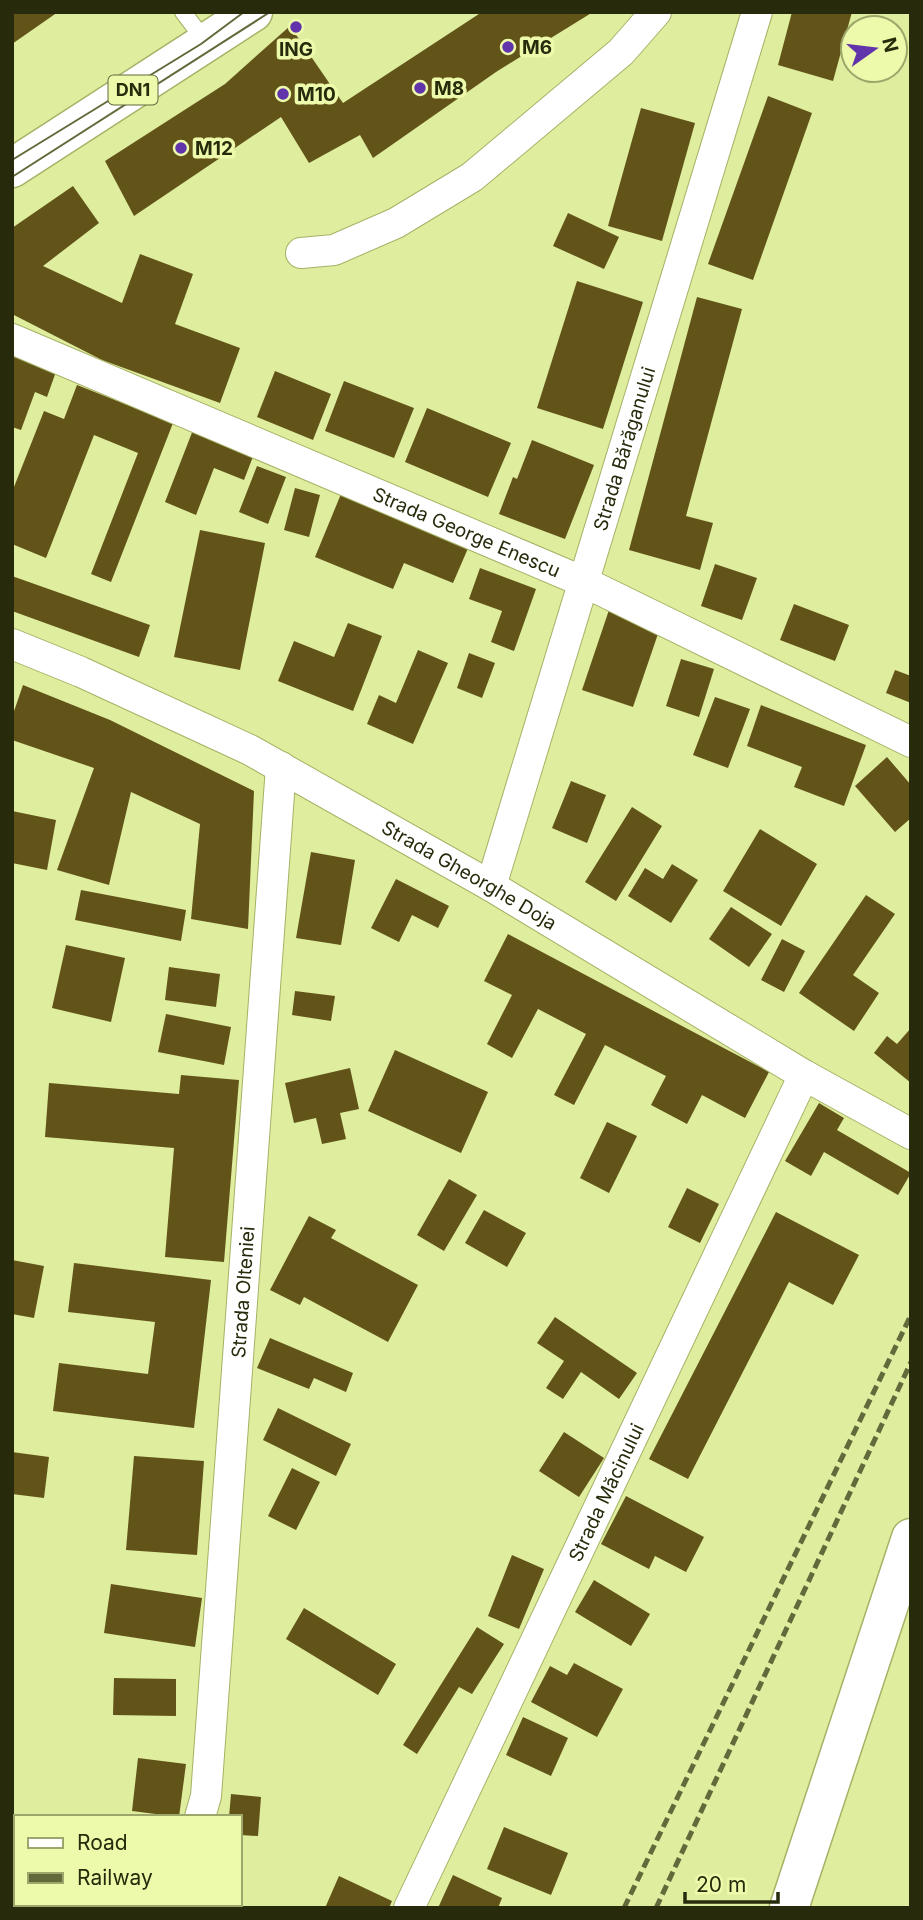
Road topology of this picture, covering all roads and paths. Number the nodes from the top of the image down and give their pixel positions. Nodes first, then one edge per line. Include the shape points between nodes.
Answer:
1 (253, 12) edge
2 (656, 12) edge
3 (757, 12) edge
4 (194, 27) edge
5 (12, 168) edge
6 (301, 253) dead end
7 (12, 339) edge
8 (584, 582) junction
9 (12, 644) edge
10 (911, 742) edge
11 (281, 768) junction
12 (491, 886) junction
13 (804, 1075) junction
14 (911, 1134) edge
15 (911, 1538) edge
16 (201, 1815) edge
17 (409, 1908) edge
18 (789, 1908) edge

1 - 4 main road, DN1
2 - 6 street via 621,52 472,177 396,223 334,250
3 - 8 street, Strada Bărăganului
4 - 5 main road, DN1 via 68,134
7 - 8 street, Strada George Enescu
8 - 10 street, Strada George Enescu
8 - 12 street, Strada Bărăganului
9 - 11 street, Strada Gheorghe Doja via 195,724
11 - 12 street, Strada Gheorghe Doja
11 - 16 street, Strada Olteniei via 206,1796
12 - 13 street, Strada Gheorghe Doja
13 - 14 street, Strada Gheorghe Doja
13 - 17 street, Strada Măcinului
15 - 18 main road

